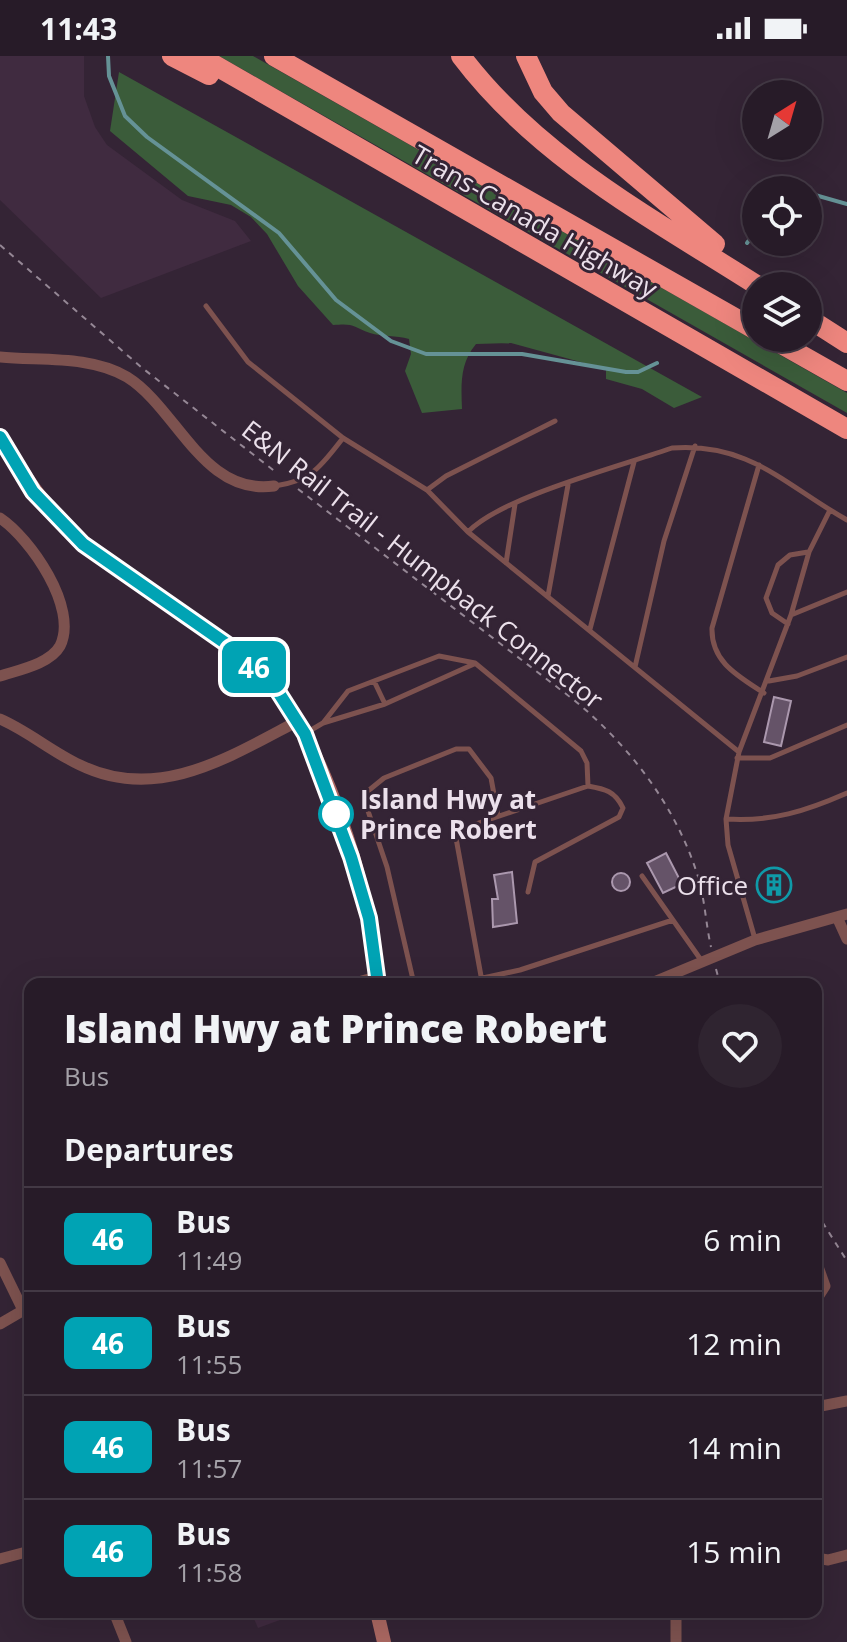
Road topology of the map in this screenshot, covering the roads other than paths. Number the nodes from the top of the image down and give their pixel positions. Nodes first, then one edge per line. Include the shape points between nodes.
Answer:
1 (172, 56) edge
2 (199, 56) edge
3 (274, 56) edge
4 (461, 56) edge
5 (526, 56) edge
6 (299, 117) junction
7 (752, 272) edge
8 (742, 276) edge
9 (206, 306) dead end
10 (742, 322) edge
11 (822, 327) edge
12 (847, 343) edge
13 (796, 352) edge
14 (0, 357) edge
15 (847, 381) edge
16 (555, 421) dead end
17 (847, 429) edge
18 (0, 437) edge
19 (343, 438) junction
20 (695, 446) junction
21 (634, 462) junction
22 (759, 465) junction
23 (568, 485) junction
24 (274, 486) joint
25 (427, 490) junction
26 (515, 503) junction
27 (830, 510) junction
28 (0, 518) edge
29 (847, 520) edge
30 (468, 532) junction
31 (809, 552) junction
32 (506, 563) junction
33 (847, 592) edge
34 (548, 596) junction
35 (791, 615) junction
36 (788, 624) junction
37 (590, 629) junction
38 (847, 657) edge
39 (475, 663) junction
40 (635, 667) junction
41 (0, 676) edge
42 (374, 681) junction
43 (769, 681) junction
44 (764, 693) junction
45 (385, 704) junction
46 (0, 719) edge
47 (323, 723) junction
48 (847, 725) edge
49 (302, 728) junction
50 (738, 755) junction
51 (588, 786) junction
52 (847, 793) edge
53 (498, 816) junction
54 (726, 819) junction
55 (642, 876) dead end
56 (528, 892) dead end
57 (842, 916) edge
58 (673, 920) junction
59 (847, 939) edge
60 (755, 940) junction
61 (707, 959) junction
62 (481, 976) junction
63 (377, 978) edge
64 (413, 978) edge
65 (474, 978) edge
66 (663, 978) edge
67 (0, 1263) edge
68 (822, 1273) edge
69 (822, 1294) edge
70 (24, 1303) edge
71 (24, 1310) edge
72 (0, 1324) edge
73 (847, 1401) edge
74 (822, 1406) edge
75 (24, 1553) edge
76 (847, 1555) edge
77 (0, 1559) edge
78 (822, 1559) edge
79 (116, 1618) edge
80 (378, 1618) edge
81 (676, 1618) edge
82 (126, 1642) edge
83 (384, 1642) edge
84 (676, 1642) edge

1 - 6 highway
2 - 6 highway, Trans-Canada Highway
3 - 10 highway, Trans-Canada Highway
4 - 8 highway via 502,104 572,165
5 - 7 highway via 543,92 589,141
6 - 17 highway, Trans-Canada Highway
9 - 19 lane via 248,362
11 - 12 highway
13 - 15 highway
14 - 24 street via 77,361 124,375 153,397 202,458 239,483
16 - 25 lane
18 - 49 main road via 33,492 83,544 231,647 277,690
19 - 24 lane via 302,481
19 - 25 lane
20 - 21 lane
20 - 22 lane via 721,449
20 - 40 lane via 664,541
21 - 23 lane
21 - 37 lane
22 - 27 lane
22 - 44 lane via 711,645 719,659
23 - 26 lane
23 - 34 lane
25 - 30 lane
26 - 30 lane via 483,517
26 - 32 lane
27 - 29 lane
27 - 31 lane
28 - 41 street via 50,574 64,626 60,646 46,659
30 - 32 lane
31 - 35 lane
31 - 36 lane via 790,555 778,565 766,598 772,613
32 - 34 lane
33 - 35 lane
34 - 37 lane
35 - 36 lane
36 - 43 lane
37 - 40 lane
38 - 43 lane
39 - 42 lane via 439,656
39 - 45 lane
39 - 51 lane via 581,751
40 - 50 lane
42 - 45 lane
42 - 47 lane via 348,691
43 - 44 lane
44 - 50 lane
45 - 47 lane
46 - 49 street via 97,773 148,781 194,772
47 - 49 lane
48 - 50 lane via 770,758
49 - 63 main road via 351,857 369,918
50 - 54 lane
51 - 53 lane
51 - 56 lane via 607,789 618,798 623,808 619,817 535,862
52 - 54 lane via 806,811 761,821
53 - 62 lane via 464,828 456,838
53 - 64 lane via 491,778 469,749 456,749 384,778 368,791 366,805 387,867
54 - 60 lane via 728,845
55 - 58 lane
57 - 59 street
57 - 60 street
58 - 61 lane
58 - 62 lane via 520,970
60 - 61 street
61 - 66 street
62 - 65 lane
67 - 70 street
68 - 69 street
71 - 72 street
73 - 74 street
75 - 77 street
76 - 78 street
79 - 82 street
80 - 83 main road
81 - 84 street

